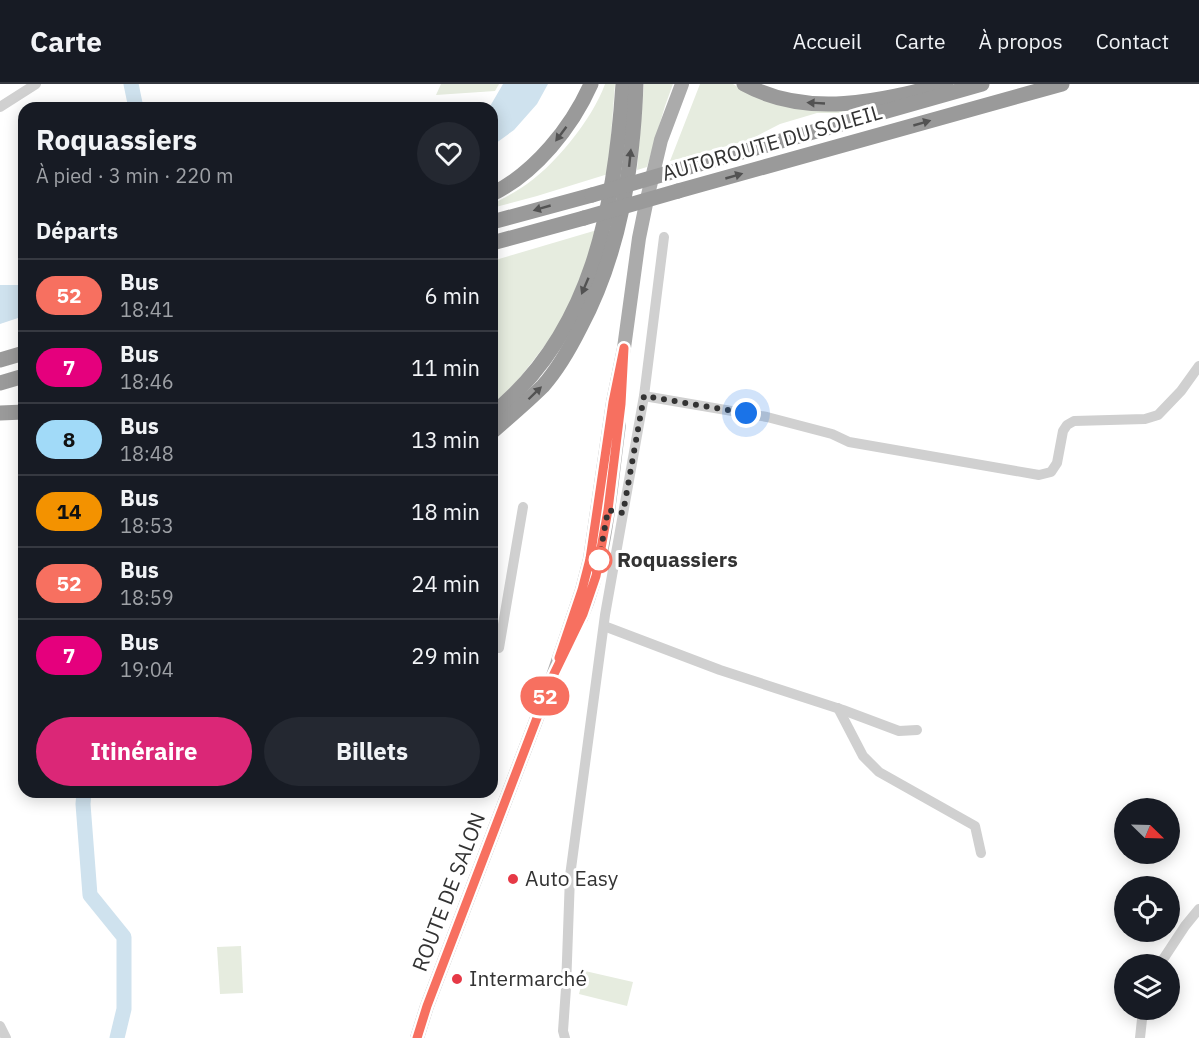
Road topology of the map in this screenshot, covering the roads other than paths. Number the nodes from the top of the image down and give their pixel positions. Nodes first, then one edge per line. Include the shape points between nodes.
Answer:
1 (36, 84) edge
2 (591, 84) edge
3 (623, 84) edge
4 (636, 84) edge
5 (682, 84) edge
6 (744, 84) edge
7 (947, 84) edge
8 (982, 84) edge
9 (1062, 84) edge
10 (0, 107) edge
11 (498, 190) edge
12 (498, 220) edge
13 (664, 237) dead end
14 (498, 243) edge
15 (624, 348) junction
16 (18, 355) edge
17 (0, 360) edge
18 (1199, 366) edge
19 (18, 378) edge
20 (0, 383) edge
21 (644, 396) junction
22 (498, 409) edge
23 (18, 412) edge
24 (0, 414) edge
25 (498, 427) edge
26 (523, 507) dead end
27 (608, 510) junction
28 (623, 513) junction
29 (604, 626) junction
30 (499, 648) dead end
31 (553, 676) junction
32 (838, 708) junction
33 (917, 730) dead end
34 (981, 853) dead end
35 (1199, 909) edge
36 (1167, 954) edge
37 (1142, 1020) edge
38 (0, 1026) edge
39 (6, 1038) edge
40 (417, 1038) edge
41 (565, 1038) edge
42 (1140, 1038) edge

1 - 10 street
2 -> 11 highway via 551,147
3 -> 22 highway via 616,167 603,231 588,278 545,360
25 -> 4 highway via 544,385 560,363 590,310 606,271 630,166
5 - 15 main road via 647,199
7 -> 6 highway via 849,104 786,100
8 -> 12 highway, AUTOROUTE DU SOLEIL, bridge
14 -> 9 highway, AUTOROUTE DU SOLEIL, bridge
13 - 21 street
15 - 27 main road
15 - 31 main road via 590,559
16 - 17 highway
18 - 21 street via 1158,415 1145,419 1074,421 1067,425 1057,463 1051,472 1039,475 849,442 767,417
19 - 20 highway
21 - 28 street
23 - 24 highway
26 - 30 street
27 - 28 street
27 - 31 main road via 591,595
28 - 29 street
29 - 32 street via 720,670
29 - 41 street via 570,876
31 - 40 main road, ROUTE DE SALON
32 - 33 street via 898,731
32 - 34 street via 863,756 879,772 975,826
35 - 36 street
37 - 42 street
38 - 39 street

